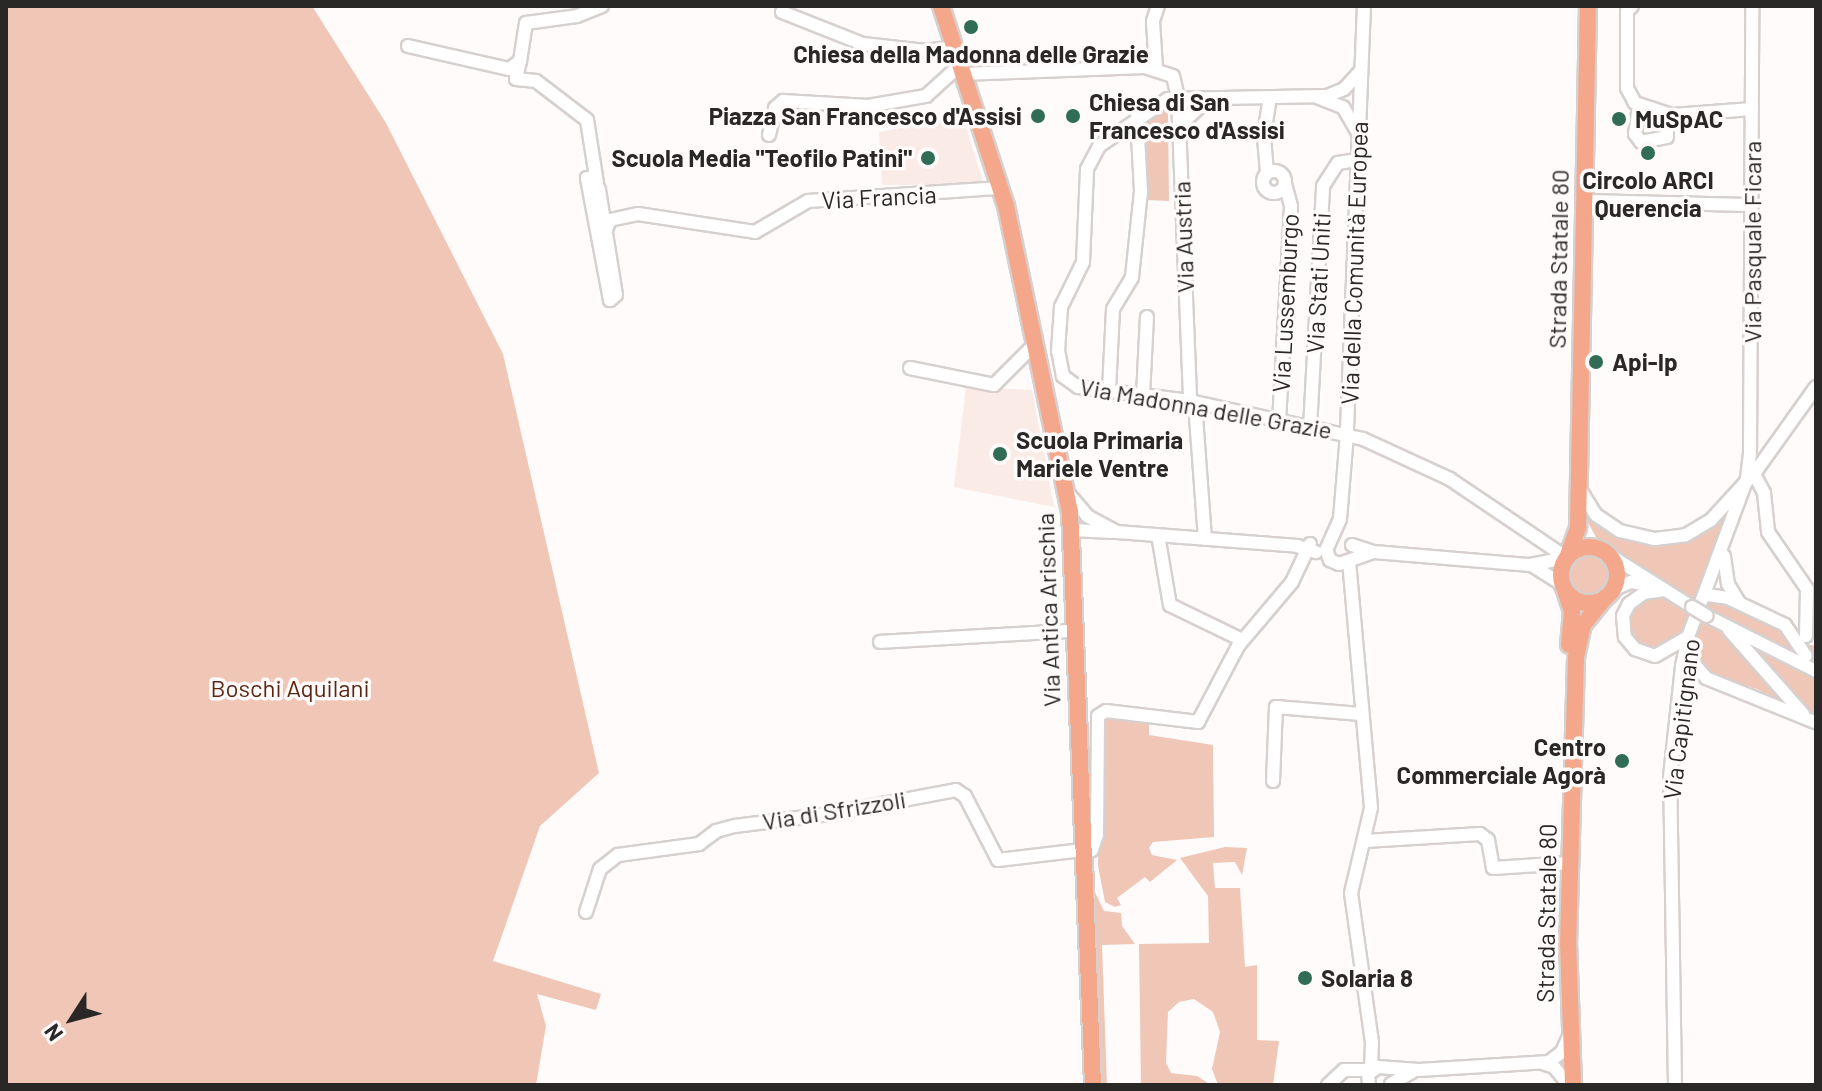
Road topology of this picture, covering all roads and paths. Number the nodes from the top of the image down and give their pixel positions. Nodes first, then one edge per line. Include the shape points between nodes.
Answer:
1 (602, 6) edge
2 (941, 6) edge
3 (1158, 6) edge
4 (1364, 6) edge
5 (1588, 6) edge
6 (1632, 6) edge
7 (1752, 6) edge
8 (782, 12) dead end
9 (408, 46) dead end
10 (953, 47) junction
11 (520, 61) junction
12 (1156, 68) junction
13 (960, 70) junction
14 (1361, 71) junction
15 (1361, 97) junction
16 (1178, 98) junction
17 (1210, 98) junction
18 (1270, 98) junction
19 (1334, 98) junction
20 (1639, 106) junction
21 (1752, 109) junction
22 (1667, 114) junction
23 (1137, 117) junction
24 (1179, 126) junction
25 (769, 135) dead end
26 (1359, 138) junction
27 (1358, 160) junction
28 (1269, 167) junction
29 (593, 180) junction
30 (1285, 184) junction
31 (1001, 188) junction
32 (600, 200) junction
33 (1583, 201) junction
34 (1752, 205) junction
35 (624, 215) junction
36 (605, 232) junction
37 (1147, 317) dead end
38 (1039, 358) junction
39 (1059, 362) junction
40 (910, 368) dead end
41 (1816, 387) edge
42 (1109, 391) junction
43 (1143, 395) junction
44 (1192, 402) junction
45 (1279, 422) junction
46 (1310, 428) junction
47 (1347, 434) junction
48 (1750, 476) junction
49 (1577, 482) junction
50 (1066, 490) junction
51 (1732, 504) junction
52 (1577, 514) junction
53 (1340, 519) junction
54 (1073, 530) junction
55 (1100, 530) junction
56 (1158, 535) junction
57 (1205, 539) junction
58 (1332, 540) junction
59 (1350, 542) junction
60 (1546, 542) junction
61 (1725, 543) junction
62 (1305, 546) junction
63 (1374, 552) junction
64 (1605, 552) junction
65 (1073, 557) junction
66 (1567, 558) junction
67 (1331, 561) junction
68 (1349, 561) junction
69 (1535, 565) junction
70 (1563, 586) junction
71 (1348, 587) junction
72 (1668, 591) junction
73 (1609, 594) junction
74 (1707, 595) junction
75 (1742, 604) junction
76 (1785, 625) junction
77 (1729, 630) junction
78 (1072, 631) junction
79 (1688, 637) junction
80 (1811, 638) edge
81 (1242, 640) junction
82 (880, 642) dead end
83 (1806, 656) dead end
84 (1688, 657) junction
85 (1816, 671) edge
86 (1361, 714) junction
87 (1816, 722) edge
88 (1573, 742) junction
89 (1273, 781) dead end
90 (1365, 841) junction
91 (1082, 852) junction
92 (1570, 863) junction
93 (586, 912) dead end
94 (1570, 1033) junction
95 (1540, 1063) junction
96 (1378, 1069) junction
97 (1419, 1070) junction
98 (1333, 1082) edge
99 (1391, 1084) edge
100 (1093, 1085) edge
101 (1369, 1085) edge
102 (1571, 1085) edge
103 (1675, 1085) edge

1 - 11 street via 586,14 526,23
2 - 10 main road, Via Antica Arischia
3 - 12 street via 1153,21
4 - 14 street, Via della Comunità Europea
5 - 33 main road, Strada Statale 80
6 - 20 street via 1627,11 1627,88
7 - 21 street, Via Pasquale Ficara
8 - 10 street via 863,44 926,51
9 - 11 street via 501,68
10 - 13 main road, Via Antica Arischia
11 - 29 street via 516,79 536,81 587,120 597,160
12 - 13 street
12 - 16 street, Via Austria via 1171,73
13 - 25 street via 933,93 908,99 868,106 783,101 775,108
13 - 31 main road, Via Antica Arischia
14 - 15 street, Via della Comunità Europea
14 - 19 street
15 - 19 street
15 - 26 street, Via della Comunità Europea
16 - 17 street
16 - 23 street
16 - 24 street, Via Austria
17 - 18 street
17 - 24 street
18 - 19 street
18 - 28 street
19 - 26 street
20 - 22 street
20 - 22 street via 1635,134 1641,142 1667,137
21 - 22 street
21 - 34 street, Via Pasquale Ficara
23 - 39 street via 1099,146 1088,162 1083,262 1061,307
23 - 42 street via 1141,191 1132,277 1113,309
24 - 44 street, Via Austria
26 - 27 street, Via della Comunità Europea
27 - 46 street, Via Stati Uniti via 1338,163 1323,186
27 - 47 street, Via della Comunità Europea
28 - 30 street, Via Lussemburgo
28 - 30 street, Via Lussemburgo via 1267,191 1279,192
29 - 32 street
29 - 36 street via 584,184 610,300 616,295
30 - 45 street, Via Lussemburgo via 1291,206
31 - 35 street, Via Francia via 808,201 762,230 748,232 665,216
31 - 38 main road, Via Antica Arischia
32 - 35 street via 609,212
32 - 36 street
33 - 34 street
33 - 49 main road, Strada Statale 80
34 - 48 street, Via Pasquale Ficara
35 - 36 street via 610,220
37 - 43 street
38 - 39 street
38 - 40 street via 994,385
38 - 50 main road, Via Antica Arischia
39 - 42 street, Via Madonna delle Grazie via 1072,385
41 - 48 street
42 - 43 street, Via Madonna delle Grazie
43 - 44 street, Via Madonna delle Grazie
44 - 45 street, Via Madonna delle Grazie
44 - 57 street, Via Austria
45 - 46 street, Via Madonna delle Grazie
46 - 47 street, Via Madonna delle Grazie
47 - 53 street, Via della Comunità Europea
47 - 60 street, Via Madonna delle Grazie via 1450,479
48 - 51 street
48 - 80 street, Via Pasquale Ficara via 1764,493 1768,532 1807,589
49 - 51 street via 1604,522 1645,539 1694,531
49 - 52 main road, Strada Statale 80
50 - 54 main road, Via Antica Arischia
50 - 55 street
51 - 61 street, Via Capitignano
52 - 64 main road
52 - 66 main road, Strada Statale 80 via 1577,538
53 - 58 street, Via della Comunità Europea
53 - 59 street, Via della Comunità Europea
54 - 55 street
54 - 65 main road, Via Antica Arischia
55 - 56 street
55 - 65 street via 1080,543
56 - 57 street
56 - 81 street via 1170,605
57 - 62 street
58 - 59 street
58 - 62 street
58 - 67 street, Via della Comunità Europea
59 - 63 street
59 - 68 street
60 - 66 street, Via Madonna delle Grazie
60 - 69 street via 1548,557
61 - 74 street, Via Capitignano
61 - 75 street via 1725,574
62 - 67 street
62 - 81 street via 1278,601
63 - 68 street
63 - 69 street
64 - 66 main road via 1584,547
64 - 72 street
64 - 73 main road via 1616,569
65 - 78 main road, Via Antica Arischia
66 - 69 street
66 - 70 main road
67 - 68 street
67 - 71 street
68 - 71 street
69 - 70 street
70 - 73 main road via 1581,602
70 - 88 main road, Strada Statale 80 via 1572,611 1567,681
71 - 86 street
72 - 73 street via 1631,582
72 - 77 street, bridge
72 - 79 street via 1644,593 1629,604 1622,623 1625,637 1635,649 1655,656
73 - 88 main road, Strada Statale 80 via 1579,637
74 - 75 street
74 - 79 street, Via Capitignano
75 - 76 street
76 - 80 street
76 - 83 street
77 - 85 street
77 - 87 street via 1791,702
78 - 82 street
78 - 91 main road, Via Antica Arischia
79 - 84 street, Via Capitignano
81 - 91 street via 1198,722 1106,711 1098,716 1097,835 1092,850
84 - 87 street via 1706,678
84 - 103 street, Via Capitignano via 1682,666 1670,777
86 - 89 street via 1276,707
86 - 90 street via 1371,808
88 - 92 main road, Strada Statale 80
90 - 92 street via 1480,834 1488,840 1493,868
90 - 96 street via 1353,868 1352,904
91 - 93 street, Via di Sfrizzoli via 998,860 965,796 956,790 735,826 716,831 699,844 618,855 600,869
91 - 100 main road, Via Antica Arischia
92 - 94 main road, Strada Statale 80
94 - 95 street via 1559,1055
94 - 102 main road, Strada Statale 80
95 - 97 street
95 - 102 street via 1554,1067
96 - 97 street
96 - 98 street via 1347,1069
96 - 99 street
96 - 101 street
97 - 99 street

